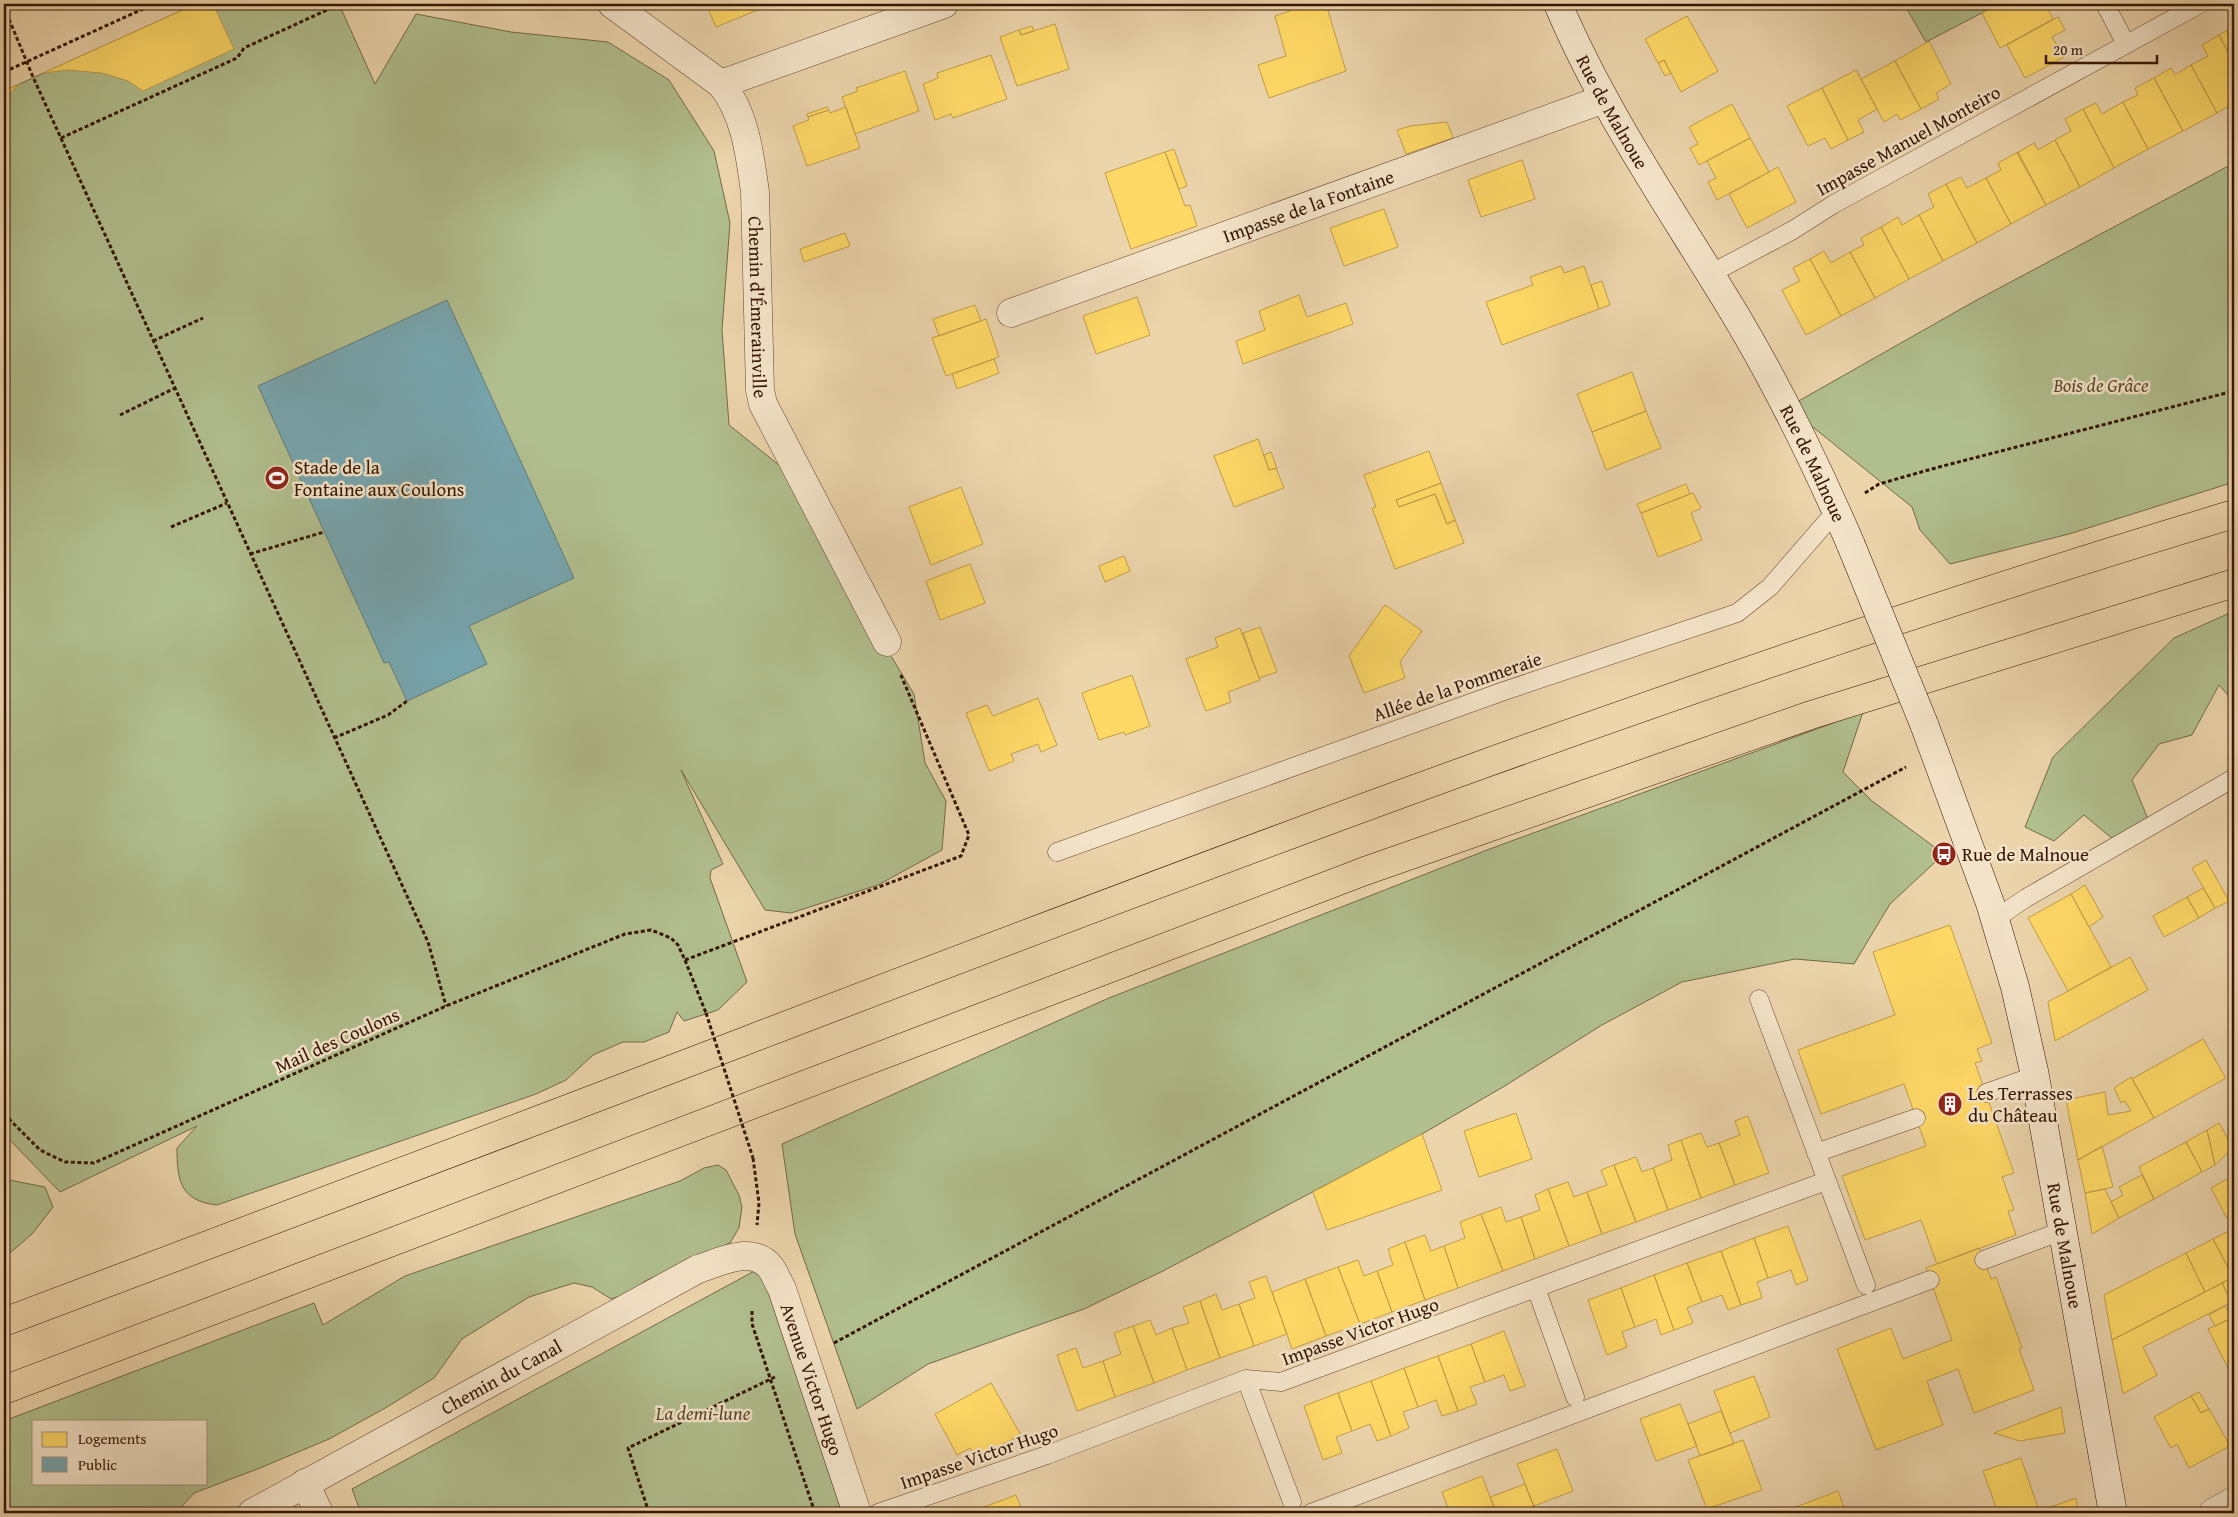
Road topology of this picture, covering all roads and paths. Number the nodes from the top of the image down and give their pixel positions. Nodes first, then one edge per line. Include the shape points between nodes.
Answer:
1 (154, 4) edge
2 (340, 4) edge
3 (612, 4) edge
4 (944, 4) edge
5 (1558, 4) edge
6 (2105, 4) edge
7 (2200, 4) edge
8 (4, 7) edge
9 (2126, 44) junction
10 (26, 62) junction
11 (4, 72) edge
12 (721, 84) junction
13 (1604, 99) junction
14 (61, 138) junction
15 (1710, 274) junction
16 (1011, 313) dead end
17 (203, 318) dead end
18 (153, 341) junction
19 (175, 388) junction
20 (2234, 390) edge
21 (120, 414) dead end
22 (227, 503) junction
23 (1836, 511) junction
24 (2234, 514) edge
25 (172, 527) dead end
26 (324, 532) dead end
27 (250, 554) junction
28 (2234, 583) edge
29 (887, 642) joint
30 (407, 700) dead end
31 (334, 738) junction
32 (1934, 752) junction
33 (2234, 778) edge
34 (1058, 852) dead end
35 (1995, 918) junction
36 (685, 960) junction
37 (1760, 1000) dead end
38 (446, 1006) junction
39 (2034, 1076) junction
40 (1986, 1093) dead end
41 (4, 1114) edge
42 (1916, 1118) dead end
43 (1816, 1153) junction
44 (1826, 1181) junction
45 (2062, 1231) junction
46 (754, 1255) junction
47 (1984, 1260) dead end
48 (1930, 1280) dead end
49 (1866, 1285) dead end
50 (1536, 1288) junction
51 (4, 1322) edge
52 (806, 1358) junction
53 (1246, 1379) junction
54 (771, 1380) junction
55 (4, 1390) edge
56 (1575, 1396) dead end
57 (306, 1483) junction
58 (2234, 1500) edge
59 (1292, 1502) dead end
60 (252, 1513) edge
61 (319, 1513) edge
62 (649, 1513) edge
63 (815, 1513) edge
64 (857, 1513) edge
65 (878, 1513) edge
66 (1311, 1513) edge
67 (2113, 1513) edge
68 (2213, 1513) edge

1 - 10 path
2 - 14 path via 244,48 237,58
3 - 12 street, Chemin d'Émerainville
4 - 12 street
5 - 13 street, Rue de Malnoue
6 - 9 lane
7 - 9 lane, Impasse Manuel Monteiro
8 - 10 path
9 - 15 lane, Impasse Manuel Monteiro
10 - 11 path
10 - 14 path
12 - 29 street, Chemin d'Émerainville via 737,110 751,160 763,404
13 - 15 street, Rue de Malnoue via 1656,190
13 - 16 street, Impasse de la Fontaine
14 - 18 path
15 - 23 street, Rue de Malnoue via 1785,400
17 - 18 path
18 - 19 path
19 - 21 path
19 - 22 path
20 - 23 path via 1879,484
22 - 25 path
22 - 27 path
23 - 32 street, Rue de Malnoue, bridge
23 - 34 lane, Allée de la Pommeraie via 1770,587 1737,613 1504,691
24 - 51 highway via 2060,566 1793,654 1435,780
26 - 27 path
27 - 31 path
28 - 55 highway via 1811,715 1365,871
29 - 36 path via 969,835 961,856
30 - 31 path via 388,715
31 - 38 path via 428,942
32 - 35 street, Rue de Malnoue
32 - 52 path
33 - 35 lane
35 - 39 street, Rue de Malnoue via 2015,987
36 - 38 path, Mail des Coulons via 671,938 651,930 625,934
36 - 46 path, Mail des Coulons, bridge via 753,1158 759,1203
37 - 43 lane
38 - 41 path, Mail des Coulons via 94,1163 65,1162 40,1150
39 - 40 lane
39 - 45 street, Rue de Malnoue
42 - 43 lane
43 - 44 lane
44 - 49 lane
44 - 50 lane, Impasse Victor Hugo
45 - 47 lane
45 - 67 street, Rue de Malnoue
46 - 52 street, Avenue Victor Hugo via 770,1267 782,1289
46 - 54 path, Mail des Coulons via 752,1324
46 - 57 street, Chemin du Canal via 738,1256 698,1269
48 - 66 lane
50 - 53 lane, Impasse Victor Hugo via 1281,1382
50 - 56 lane
52 - 54 path
52 - 64 street, Avenue Victor Hugo
53 - 59 lane
53 - 65 lane, Impasse Victor Hugo via 1047,1455
54 - 62 path via 628,1448
54 - 63 path, Mail des Coulons
57 - 60 street, Chemin du Canal
57 - 61 street
58 - 68 street

